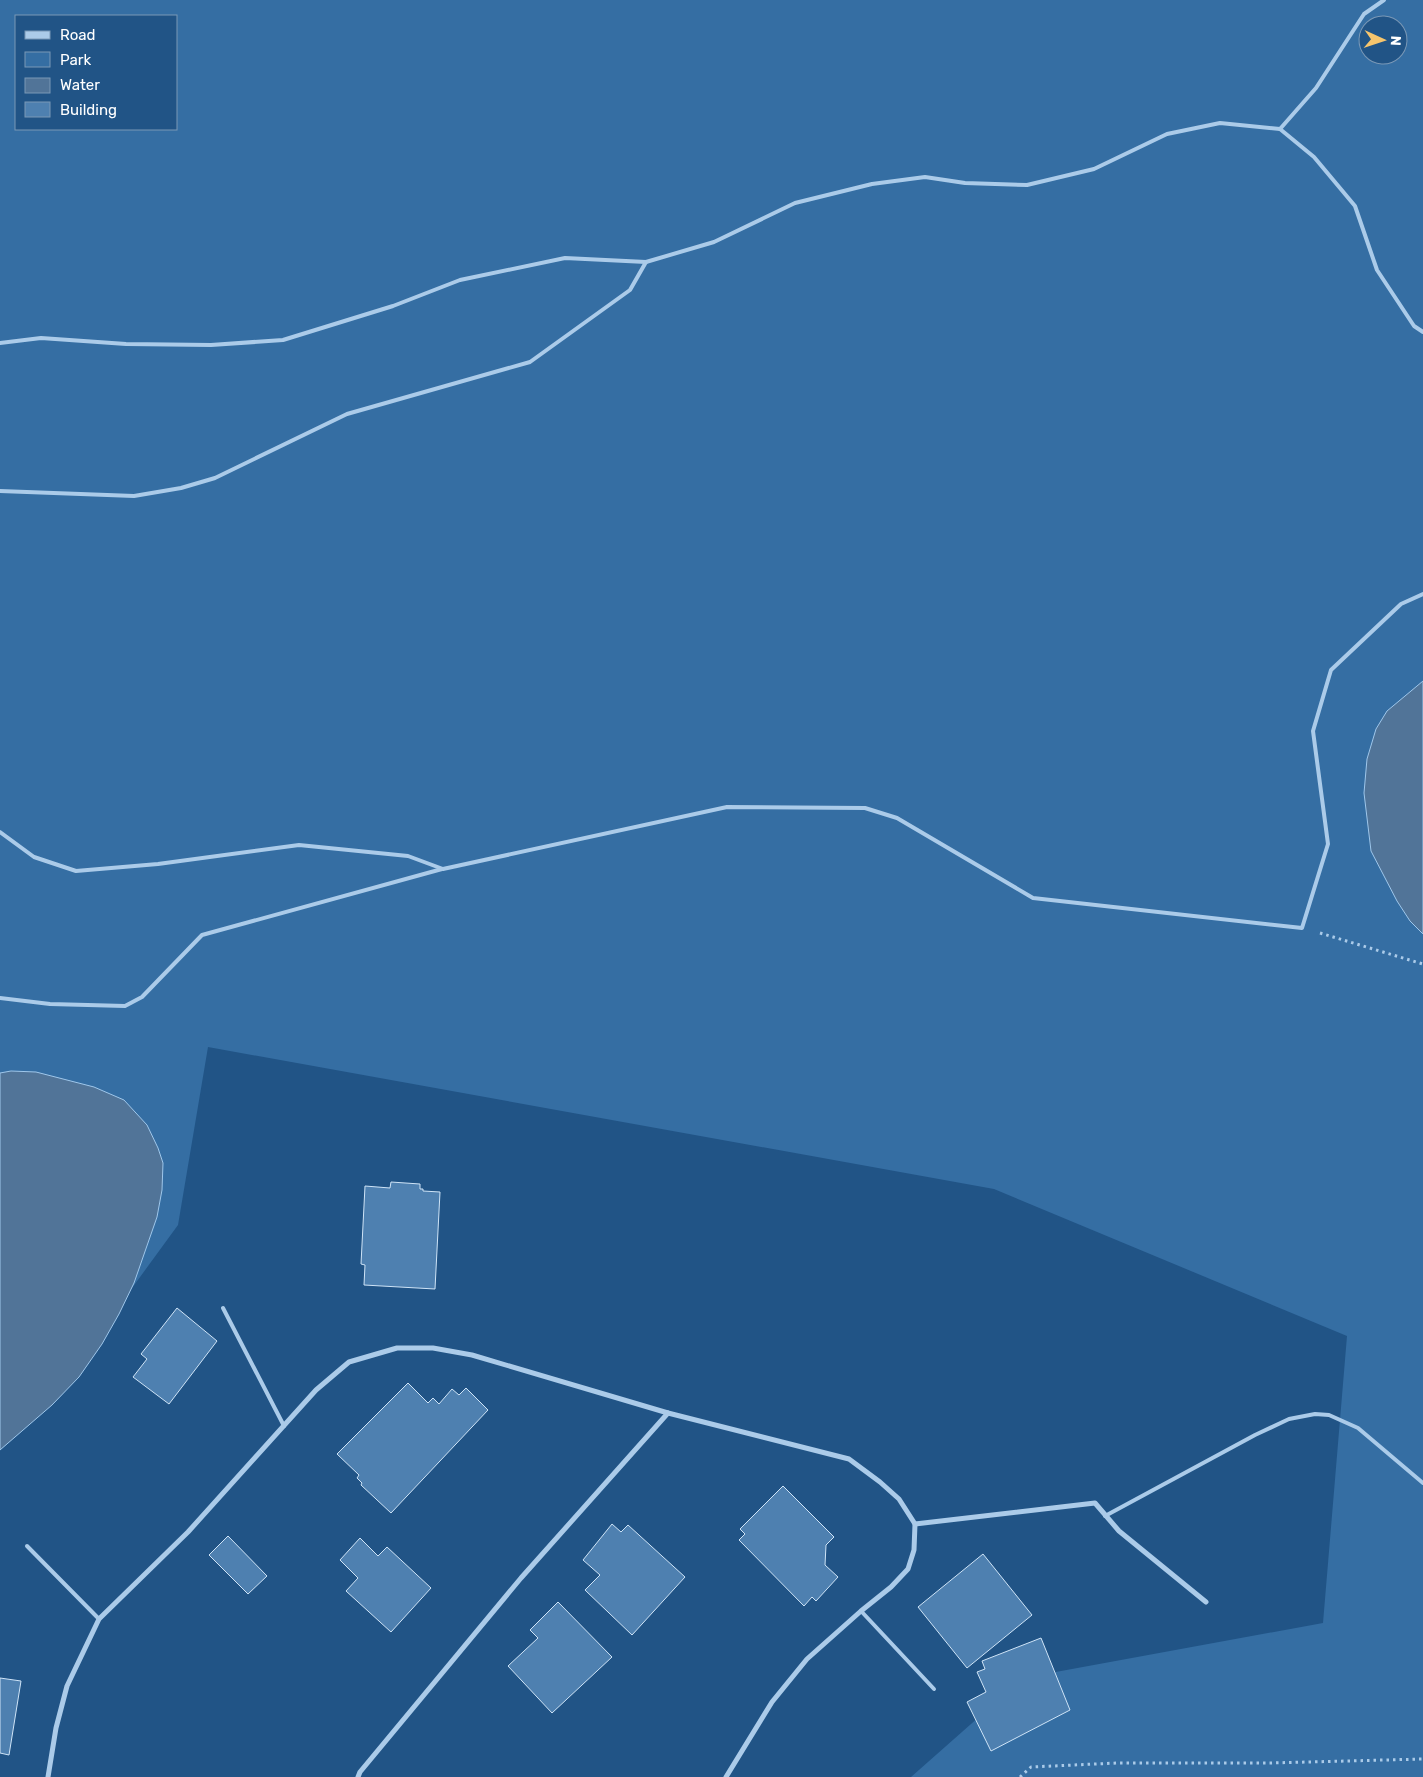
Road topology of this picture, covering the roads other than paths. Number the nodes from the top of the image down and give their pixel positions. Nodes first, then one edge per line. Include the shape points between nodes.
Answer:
1 (1384, 0) edge
2 (1280, 129) junction
3 (646, 262) junction
4 (1423, 332) edge
5 (0, 343) edge
6 (0, 491) edge
7 (1423, 594) edge
8 (0, 832) edge
9 (443, 869) junction
10 (0, 998) edge
11 (223, 1308) dead end
12 (668, 1413) junction
13 (284, 1426) junction
14 (1423, 1483) edge
15 (1105, 1516) junction
16 (915, 1524) junction
17 (27, 1546) dead end
18 (1206, 1602) dead end
19 (862, 1611) junction
20 (99, 1619) junction
21 (934, 1689) dead end
22 (48, 1777) edge
23 (358, 1777) edge
24 (726, 1777) edge

1 - 2 lane via 1364,14 1316,88
2 - 3 lane via 1220,123 1185,130 1167,134 1094,169 1027,185 965,183 925,177 872,184 795,203 714,242
2 - 4 lane via 1314,157 1355,206 1377,270 1414,326
3 - 5 lane via 566,258 460,280 393,306 283,340 211,345 41,338
3 - 6 lane via 630,290 530,362 347,414 216,478 134,496
7 - 9 lane via 1401,604 1330,670 1313,731 1328,844 1302,928 1033,898 897,818 865,808 727,807
8 - 9 lane via 34,857 76,871 158,864 299,845 408,856
9 - 10 lane via 202,935 142,997 125,1006 50,1004
11 - 13 lane
12 - 13 street via 472,1355 433,1348 397,1348 349,1362 316,1390
12 - 16 street via 849,1459 899,1498
12 - 23 street via 521,1578
13 - 20 street via 188,1532
14 - 15 lane via 1358,1428 1329,1415 1315,1414 1289,1419 1255,1435
15 - 16 street via 1095,1503
15 - 18 street
16 - 19 street via 914,1550 908,1569
17 - 20 lane
19 - 21 lane
19 - 24 street via 807,1659 772,1702
20 - 22 street via 67,1686

